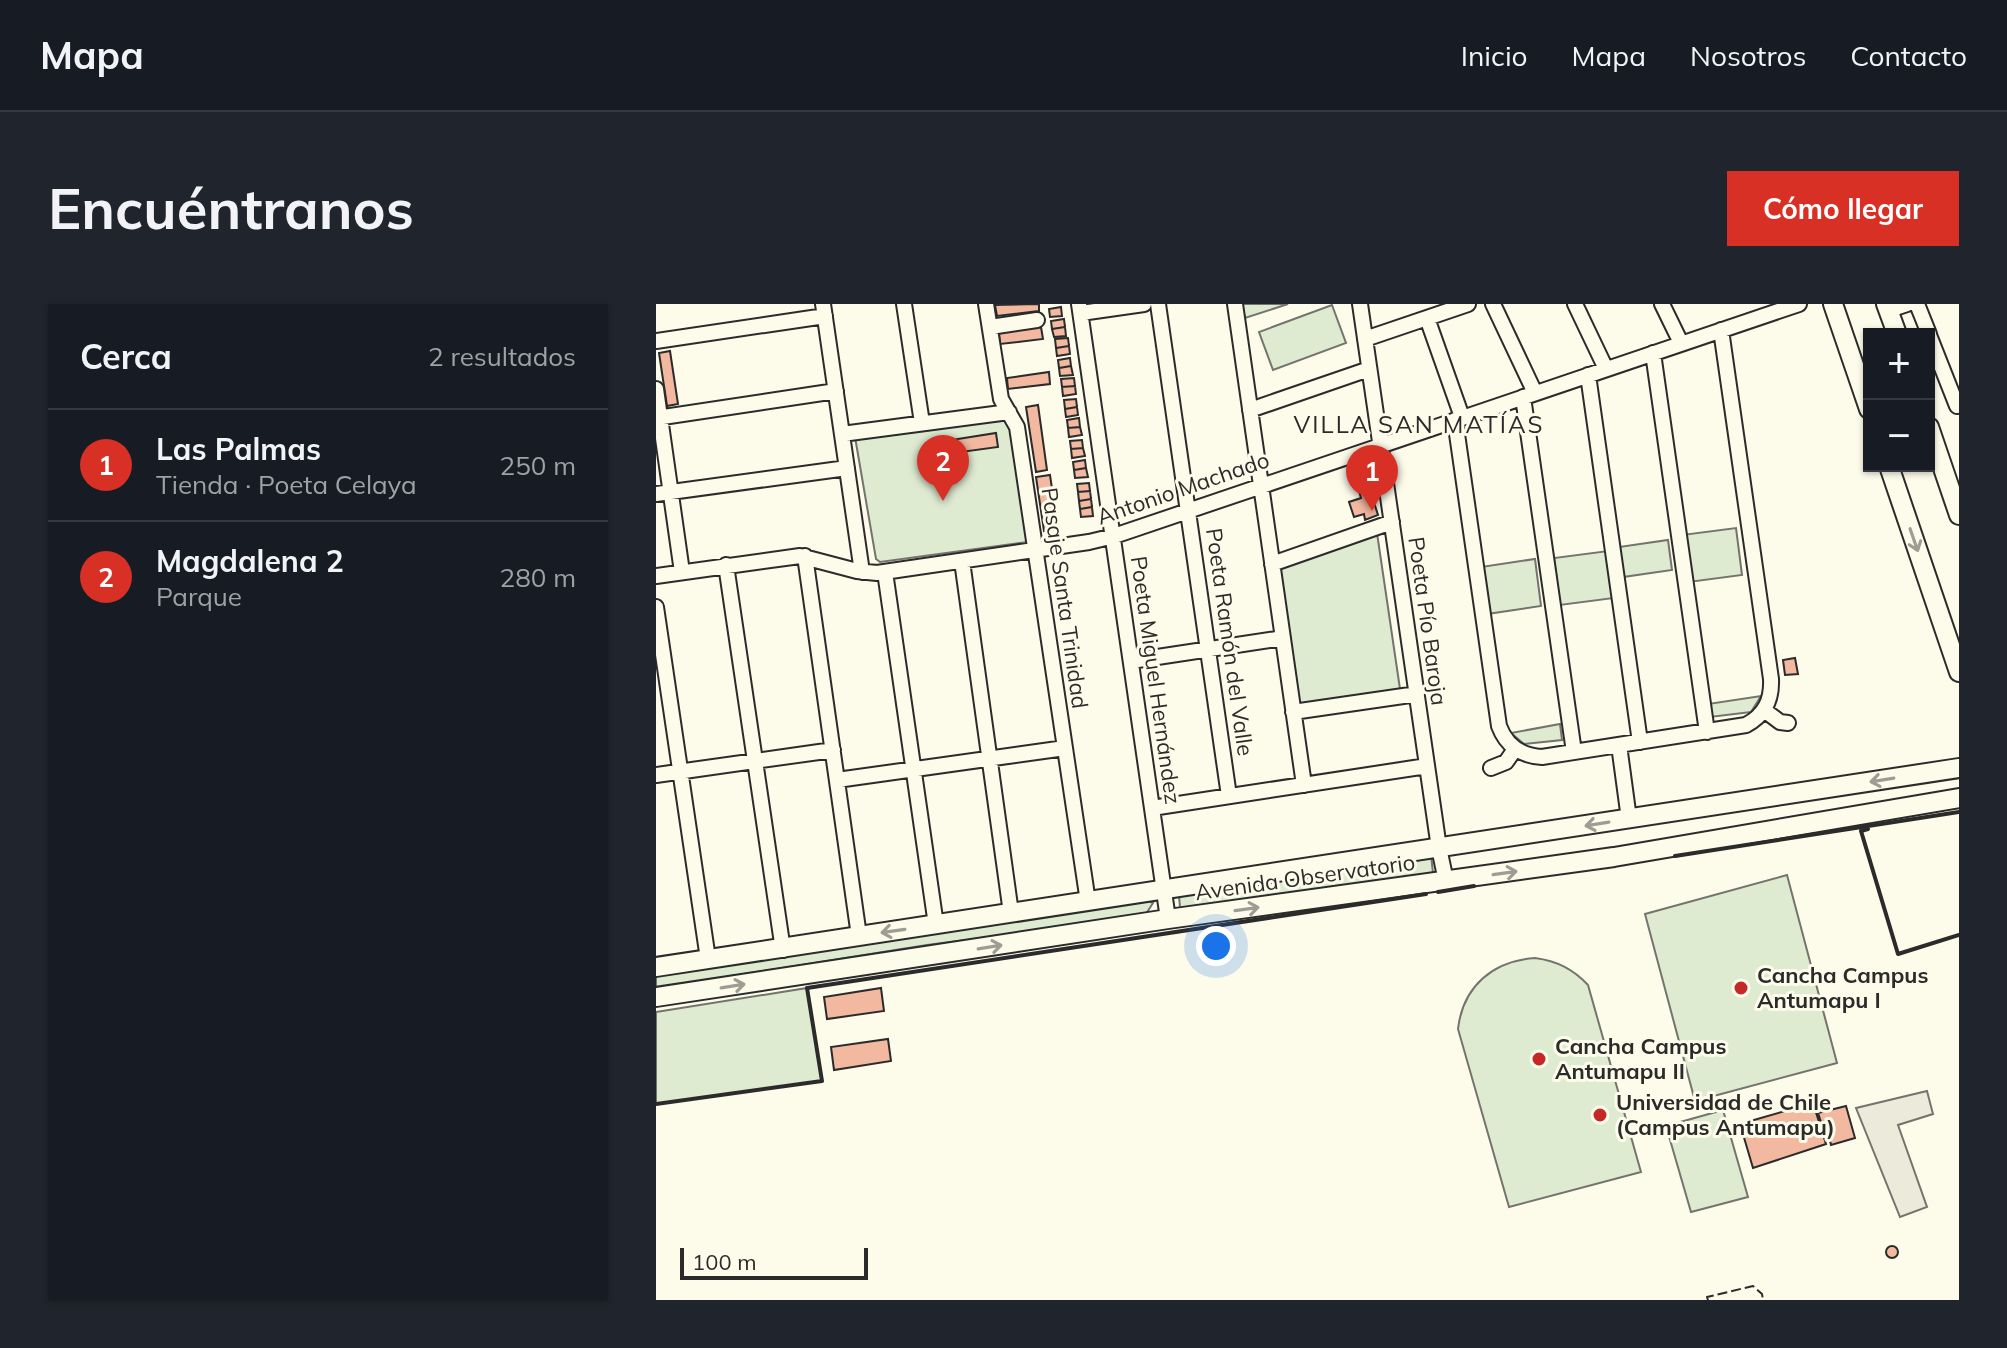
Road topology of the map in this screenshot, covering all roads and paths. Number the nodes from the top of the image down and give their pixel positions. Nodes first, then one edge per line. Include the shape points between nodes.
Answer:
1 (904, 304) edge
2 (986, 304) edge
3 (1144, 304) edge
4 (1158, 304) edge
5 (1235, 304) edge
6 (1360, 304) edge
7 (1468, 304) edge
8 (1493, 304) edge
9 (1575, 304) edge
10 (1662, 304) edge
11 (1799, 304) edge
12 (1833, 304) edge
13 (1917, 304) edge
14 (1894, 306) edge
15 (1080, 309) edge
16 (824, 310) edge
17 (1427, 318) junction
18 (1037, 320) dead end
19 (990, 327) junction
20 (1896, 328) edge
21 (1926, 328) edge
22 (1721, 330) junction
23 (1365, 339) junction
24 (656, 341) edge
25 (1681, 343) junction
26 (1935, 350) edge
27 (1653, 353) junction
28 (1369, 369) junction
29 (1606, 369) junction
30 (1588, 375) junction
31 (656, 389) edge
32 (836, 391) junction
33 (1529, 395) junction
34 (1866, 400) edge
35 (1957, 406) dead end
36 (1250, 410) junction
37 (1009, 412) junction
38 (658, 418) edge
39 (1458, 418) junction
40 (922, 423) junction
41 (842, 434) junction
42 (1381, 445) junction
43 (1935, 445) edge
44 (847, 468) junction
45 (1891, 472) edge
46 (1261, 485) junction
47 (663, 493) edge
48 (1189, 509) junction
49 (1959, 515) edge
50 (1392, 522) junction
51 (1114, 536) junction
52 (1036, 550) junction
53 (805, 556) junction
54 (962, 561) junction
55 (1272, 564) junction
56 (726, 565) junction
57 (682, 572) junction
58 (862, 572) junction
59 (885, 572) junction
60 (656, 576) edge
61 (656, 607) edge
62 (1283, 638) junction
63 (1208, 649) junction
64 (1131, 661) junction
65 (1959, 672) edge
66 (1417, 694) junction
67 (1764, 710) junction
68 (1293, 712) junction
69 (1788, 723) dead end
70 (1707, 732) junction
71 (1640, 742) junction
72 (1619, 745) junction
73 (1065, 748) junction
74 (1515, 749) junction
75 (833, 750) junction
76 (1574, 752) junction
77 (991, 759) junction
78 (755, 760) junction
79 (1427, 766) junction
80 (1491, 768) dead end
81 (1959, 768) edge
82 (915, 769) junction
83 (680, 771) junction
84 (656, 775) edge
85 (837, 780) junction
86 (1304, 785) junction
87 (1852, 785) junction
88 (1229, 796) junction
89 (1959, 798) edge
90 (1152, 808) junction
91 (1855, 815) junction
92 (1629, 819) junction
93 (1439, 848) junction
94 (1442, 882) junction
95 (1164, 890) junction
96 (1088, 902) junction
97 (1011, 913) junction
98 (1168, 919) junction
99 (936, 925) junction
100 (859, 936) junction
101 (783, 950) junction
102 (708, 959) junction
103 (656, 967) edge
104 (656, 997) edge

1 - 40 street
2 - 19 street, Pasaje Santa Trinidad
3 - 15 street
4 - 48 street, Poeta Ramón del Valle
5 - 36 street
6 - 23 street, Poeta Pío Baroja
7 - 17 street
8 - 33 street
9 - 29 street
10 - 25 street
11 - 22 street, Antonio Machado
12 - 34 main road
13 - 21 street
14 - 20 main road
15 - 51 street, Poeta Miguel Hernández
16 - 24 street
16 - 32 street
17 - 23 street
17 - 39 street
18 - 19 street
19 - 37 street, Pasaje Santa Trinidad via 1000,393
22 - 25 street, Antonio Machado
22 - 67 street via 1771,679
23 - 28 street, Poeta Pío Baroja
25 - 27 street, Antonio Machado
26 - 35 street
27 - 29 street, Antonio Machado
27 - 70 street
28 - 36 street
28 - 42 street, Poeta Pío Baroja
29 - 30 street, Antonio Machado
30 - 33 street, Antonio Machado
30 - 71 street
31 - 38 street
32 - 38 street
32 - 41 street
33 - 39 street, Antonio Machado
33 - 76 street
36 - 46 street
37 - 40 street
37 - 52 street, Pasaje Santa Trinidad via 1017,427
38 - 47 street
39 - 42 street, Antonio Machado
39 - 74 street via 1499,726
40 - 41 street
41 - 44 street
42 - 46 street, Antonio Machado
42 - 50 street, Poeta Pío Baroja
43 - 49 main road
44 - 47 street
44 - 58 street
45 -> 65 main road
46 - 48 street, Antonio Machado
46 - 55 street
47 - 57 street
48 - 51 street, Antonio Machado
48 - 63 street, Poeta Ramón del Valle
50 - 55 street
50 - 66 street, Poeta Pío Baroja
51 - 52 street, Antonio Machado
51 - 64 street, Poeta Miguel Hernández
52 - 54 street, Antonio Machado
52 - 73 street, Pasaje Santa Trinidad
53 - 56 street, Antonio Machado
53 - 58 street, Antonio Machado
53 - 75 street
54 - 59 street, Antonio Machado
54 - 77 street
55 - 62 street
56 - 57 street, Antonio Machado
56 - 78 street
57 - 60 street, Antonio Machado
58 - 59 street, Antonio Machado
59 - 82 street
61 - 83 street
62 - 63 street
62 - 68 street
63 - 64 street
63 - 88 street, Poeta Ramón del Valle
64 - 90 street, Poeta Miguel Hernández
66 - 68 street
66 - 79 street, Poeta Pío Baroja
67 - 69 street
67 - 70 street via 1746,725
68 - 86 street
70 - 71 street
71 - 72 street
72 - 76 street
72 - 92 street
73 - 77 street
73 - 96 street, Pasaje Santa Trinidad
74 - 76 street via 1534,756
74 - 80 street via 1502,765
75 - 78 street
75 - 85 street
77 - 82 street
77 - 97 street
78 - 83 street
78 - 101 street
79 - 86 street
79 - 93 street, Poeta Pío Baroja
81 -> 87 main road, Avenida Observatorio
82 - 85 street
82 - 99 street
83 - 84 street
83 - 102 street
85 - 100 street
86 - 88 street
87 - 91 main road via 1848,802
87 - 92 main road, Avenida Observatorio
88 - 90 street
89 - 91 main road, Avenida Observatorio
90 - 95 street, Poeta Miguel Hernández
94 -> 91 main road, Avenida Observatorio
92 -> 93 main road, Avenida Observatorio
93 - 94 street, Poeta Pío Baroja via 1435,860
93 - 95 main road, Avenida Observatorio
98 -> 94 main road, Avenida Observatorio
95 - 96 main road, Avenida Observatorio
95 - 98 street, Poeta Miguel Hernández
96 - 97 main road, Avenida Observatorio
97 - 99 main road, Avenida Observatorio
104 -> 98 main road, Avenida Observatorio
99 -> 100 main road, Avenida Observatorio
100 - 101 main road, Avenida Observatorio
101 - 102 main road, Avenida Observatorio
102 - 103 main road, Avenida Observatorio

